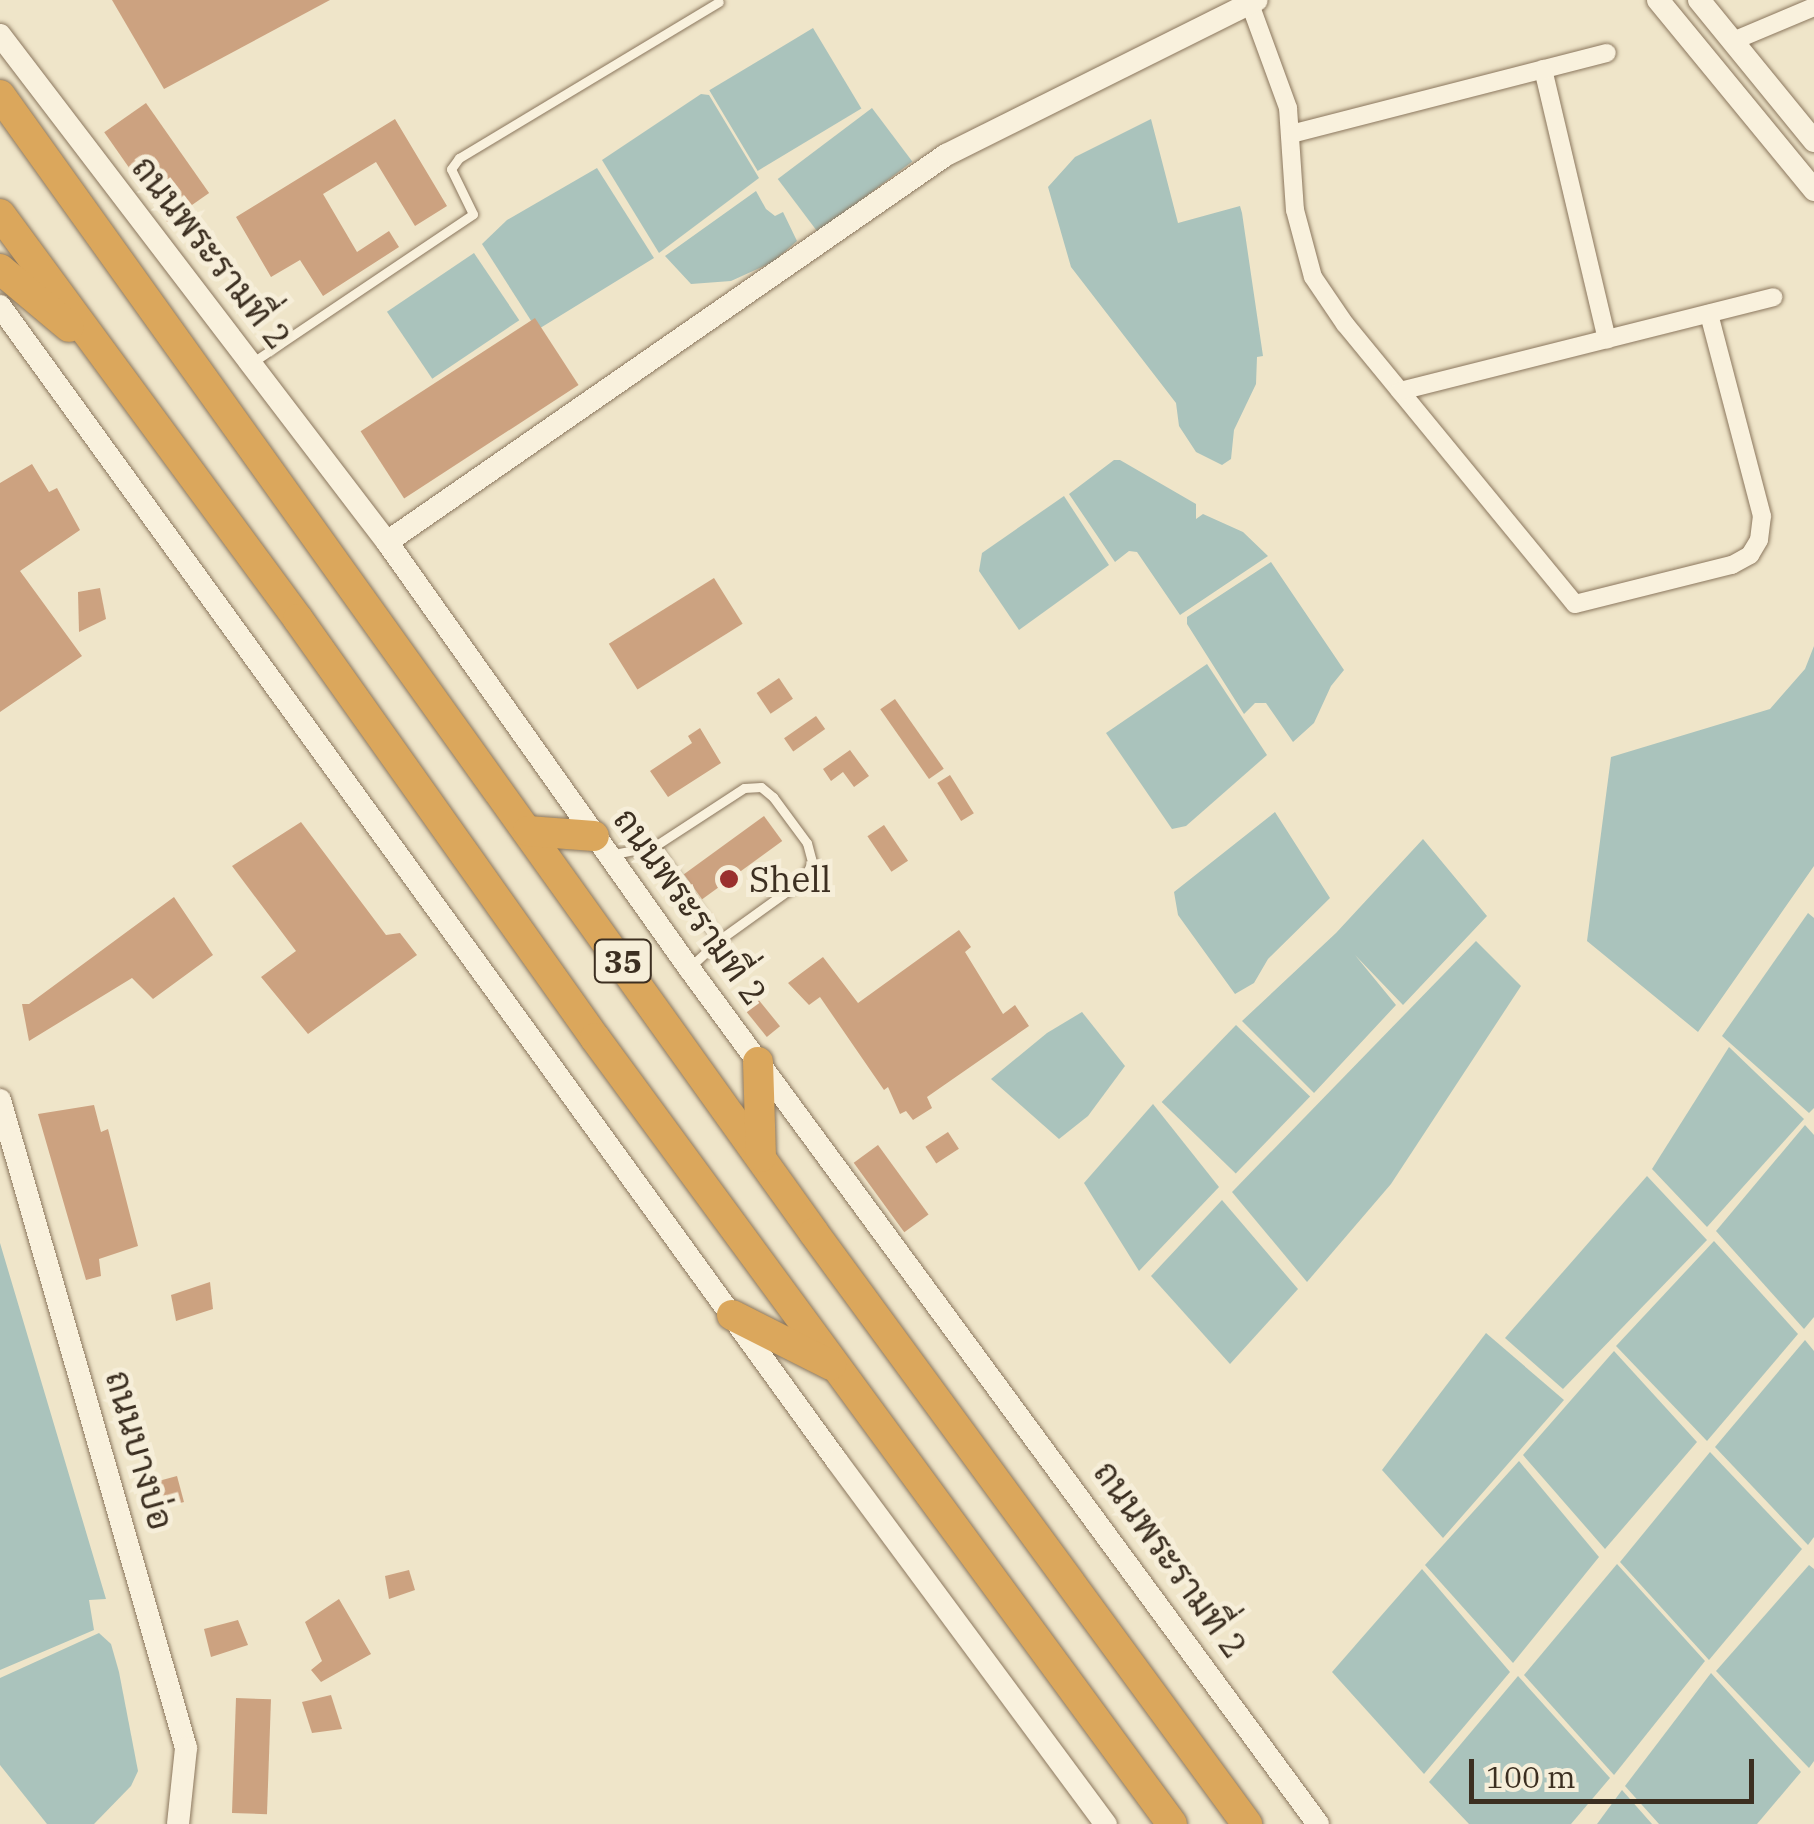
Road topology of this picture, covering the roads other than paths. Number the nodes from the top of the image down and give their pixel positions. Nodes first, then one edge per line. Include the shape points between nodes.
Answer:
1 (1658, 0) edge
2 (1699, 0) edge
3 (719, 2) edge
4 (1254, 2) edge
5 (1811, 5) edge
6 (1714, 19) junction
7 (0, 35) edge
8 (1690, 39) junction
9 (1733, 41) junction
10 (1607, 53) dead end
11 (1543, 69) junction
12 (0, 96) edge
13 (1291, 134) junction
14 (1814, 141) edge
15 (1814, 190) edge
16 (0, 214) edge
17 (0, 269) edge
18 (1774, 297) dead end
19 (0, 306) edge
20 (1709, 314) junction
21 (1607, 340) junction
22 (106, 358) junction
23 (251, 364) junction
24 (1400, 391) junction
25 (387, 542) junction
26 (528, 831) junction
27 (601, 846) junction
28 (655, 846) junction
29 (719, 940) junction
30 (689, 968) junction
31 (758, 1062) junction
32 (0, 1100) edge
33 (761, 1157) junction
34 (732, 1315) junction
35 (838, 1368) junction
36 (178, 1824) edge
37 (1106, 1824) edge
38 (1172, 1824) edge
39 (1247, 1824) edge
40 (1318, 1824) edge

1 - 8 main road
2 - 6 main road
3 - 23 lane via 459,158 451,169 472,214
4 - 13 street
4 - 25 main road via 946,155
5 - 9 street
6 - 8 main road
6 - 9 main road
7 - 23 main road, ถนนพระรามที่ 2 / 35
8 - 15 main road
9 - 14 main road
10 - 11 street
11 - 13 street
11 - 21 street
12 - 26 highway, 35
13 - 24 street via 1295,210 1313,277
16 - 22 highway, 35
17 - 22 highway
18 - 20 street
19 - 34 main road
20 - 21 street
20 - 24 street via 1762,516 1750,555 1732,565 1575,604
21 - 24 street
22 - 35 highway, 35
23 - 25 main road, ถนนพระรามที่ 2 / 35
25 - 27 main road, ถนนพระรามที่ 2 / 35
26 - 27 highway
26 - 33 highway, 35
27 - 28 lane
27 - 30 main road, ถนนพระรามที่ 2 / 35
28 - 29 lane
28 - 29 lane via 744,788 760,786 807,843 812,862 804,878
29 - 30 lane
30 - 31 main road, ถนนพระรามที่ 2 / 35
31 - 33 highway
31 - 40 main road, ถนนพระรามที่ 2 / 35
32 - 36 main road, ถนนบางบ่อ via 186,1748
33 - 39 highway, 35
34 - 35 highway
34 - 37 main road
35 - 38 highway, 35

